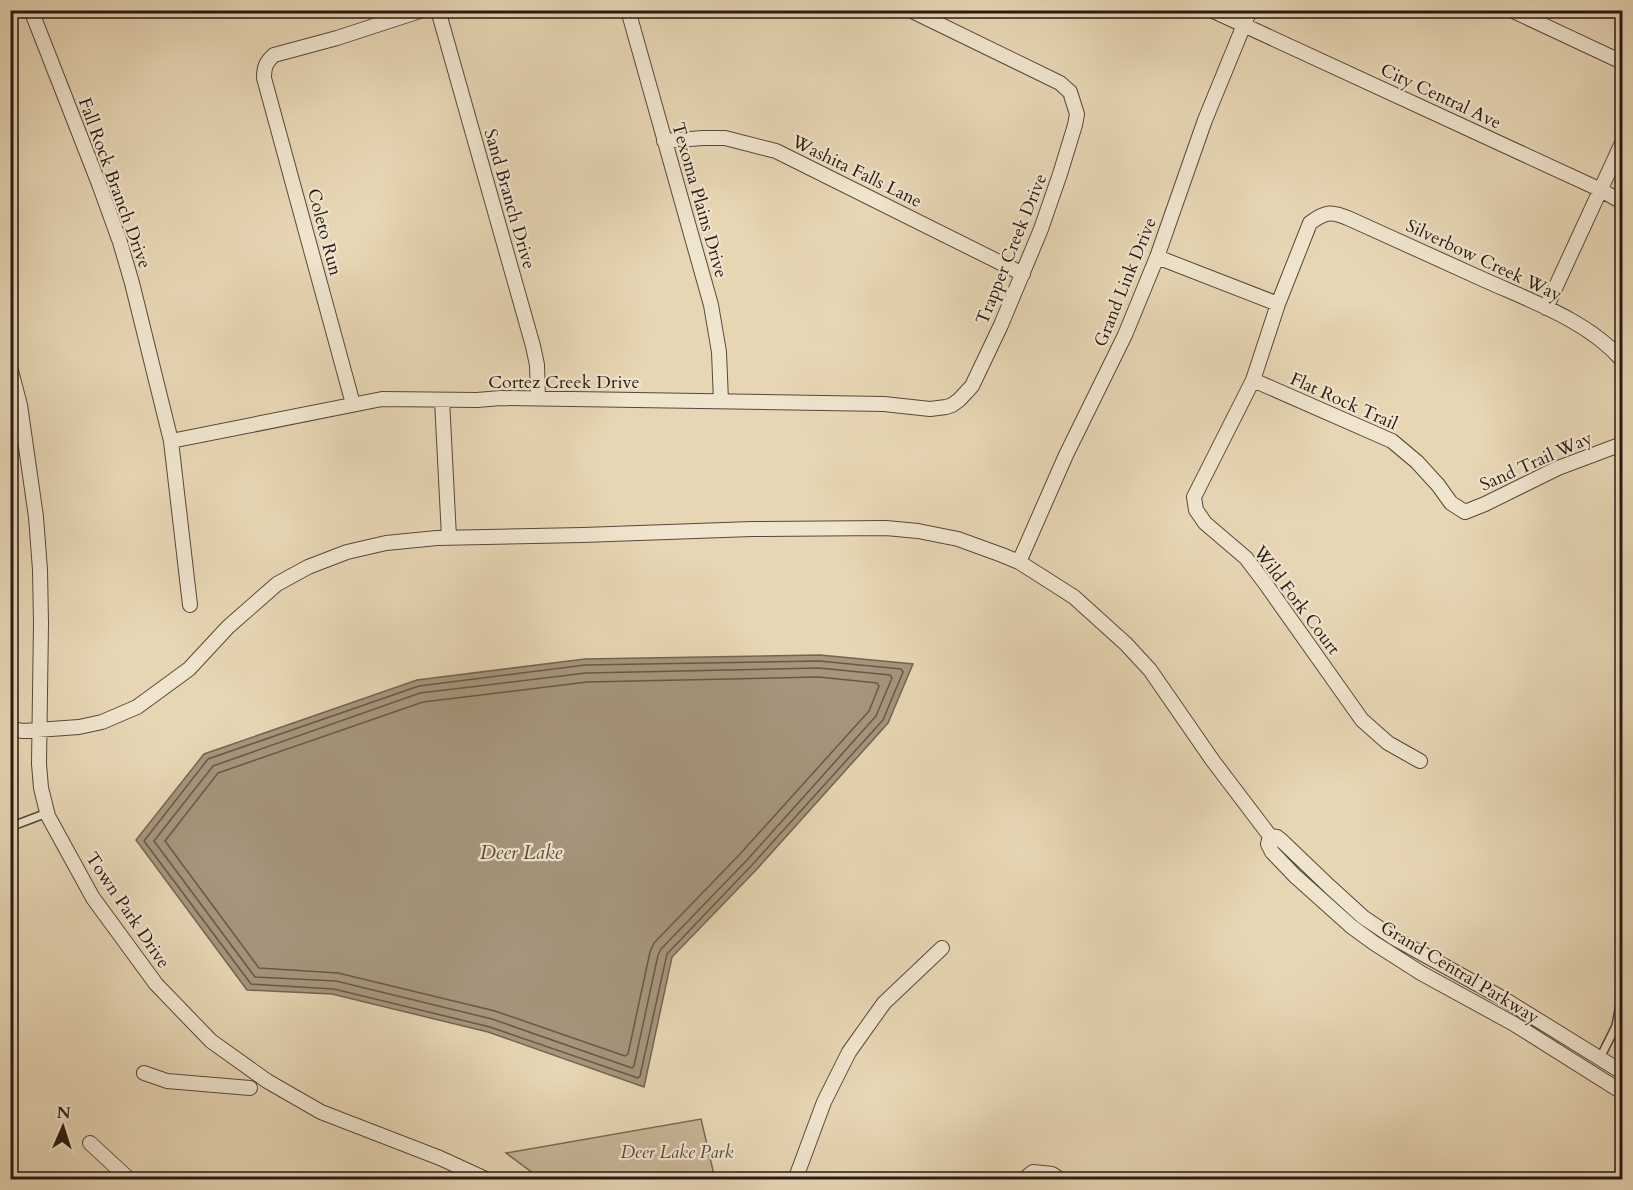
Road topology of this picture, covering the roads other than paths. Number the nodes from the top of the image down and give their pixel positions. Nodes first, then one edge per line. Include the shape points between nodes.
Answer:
1 (31, 10) edge
2 (423, 10) edge
3 (438, 10) edge
4 (628, 10) edge
5 (910, 10) edge
6 (1211, 10) edge
7 (1250, 10) edge
8 (1512, 10) edge
9 (929, 15) edge
10 (1243, 25) junction
11 (1623, 62) edge
12 (664, 141) junction
13 (1623, 143) edge
14 (1601, 190) junction
15 (1623, 202) edge
16 (1321, 214) joint
17 (1157, 257) junction
18 (1023, 274) junction
19 (1278, 304) junction
20 (1546, 308) junction
21 (1623, 360) edge
22 (10, 367) edge
23 (1253, 380) junction
24 (538, 398) junction
25 (442, 400) junction
26 (959, 400) joint
27 (721, 401) junction
28 (353, 404) junction
29 (171, 441) junction
30 (1623, 444) edge
31 (1465, 512) joint
32 (449, 537) junction
33 (1019, 562) junction
34 (189, 604) dead end
35 (10, 729) edge
36 (39, 730) junction
37 (1420, 761) dead end
38 (48, 813) junction
39 (10, 827) edge
40 (1269, 836) junction
41 (942, 948) dead end
42 (1623, 994) edge
43 (1619, 1027) edge
44 (1600, 1058) junction
45 (1623, 1072) edge
46 (144, 1073) dead end
47 (250, 1088) dead end
48 (1623, 1092) edge
49 (90, 1143) dead end
50 (466, 1175) edge
51 (1028, 1176) edge
52 (130, 1179) edge
53 (488, 1179) edge
54 (795, 1179) edge
55 (1061, 1179) edge

1 - 29 street, Fall Rock Branch Drive via 120,242
2 - 28 street, Coleto Run via 274,55 264,68
3 - 24 street, Sand Branch Drive via 533,346
4 - 12 street, Texoma Plains Drive
5 - 9 street
6 - 10 street, City Central Ave
7 - 10 street, Grand Link Drive
8 - 11 street
9 - 18 street, Trapper Creek Drive via 1060,83 1070,92 1077,114 1075,125
10 - 14 street, City Central Ave
10 - 17 street, Grand Link Drive
12 - 18 street, Washita Falls Lane via 725,138 776,151
12 - 27 street, Texoma Plains Drive via 711,305 719,351
13 - 14 street
14 - 15 street, City Central Ave
14 - 20 street
16 - 19 street, Wild Fork Court via 1310,223
16 - 20 street, Silverbow Creek Way via 1335,213
17 - 19 street
17 - 33 street, Grand Link Drive
18 - 26 street, Trapper Creek Drive via 972,386
19 - 23 street, Wild Fork Court
20 - 21 street, Silverbow Creek Way via 1593,333
22 - 36 street, Town Park Drive via 20,405 36,517 41,623
23 - 31 street, Flat Rock Trail via 1392,441 1417,462 1450,503
23 - 37 street, Wild Fork Court via 1194,497 1196,510 1205,523 1246,558 1362,720 1388,744
24 - 25 street, Cortez Creek Drive
24 - 27 street, Cortez Creek Drive
25 - 28 street, Cortez Creek Drive via 382,399
25 - 32 street
26 - 27 street, Cortez Creek Drive via 930,409 884,404
28 - 29 street, Cortez Creek Drive
29 - 34 street, Fall Rock Branch Drive
30 - 31 street, Sand Trail Way via 1558,468
32 - 33 street via 886,528 958,539
32 - 36 street via 386,543 308,567 277,584 228,627 189,669 137,708 102,722
33 - 40 street via 1074,597 1150,670
35 - 36 street
36 - 38 street, Town Park Drive via 41,788
38 - 39 lane
38 - 50 street, Town Park Drive via 93,898 156,984 211,1041 267,1081 321,1112
40 - 44 street, Grand Central Parkway via 1282,841 1363,917 1394,938
40 - 48 street, Grand Central Parkway via 1272,852 1295,876 1374,943
41 - 54 street via 884,1003 849,1052 824,1102
42 - 43 lane
43 - 44 lane
44 - 45 street, Grand Central Parkway
46 - 47 street via 167,1081
49 - 52 street
50 - 53 street, Town Park Drive
51 - 55 street via 1052,1174

